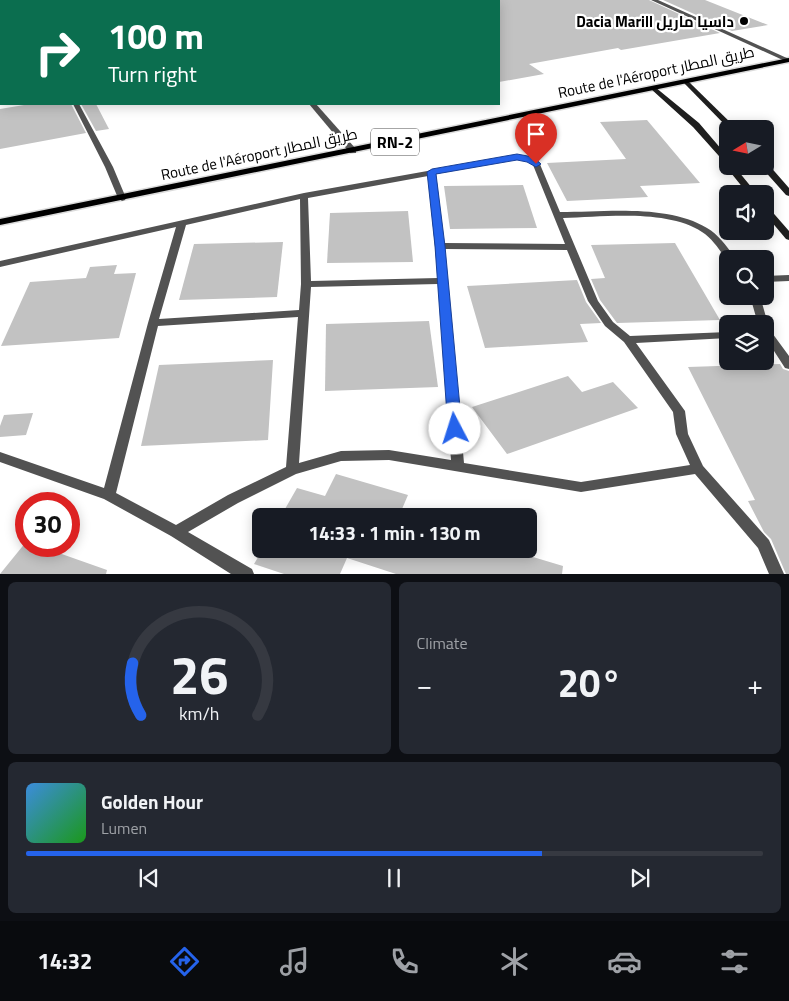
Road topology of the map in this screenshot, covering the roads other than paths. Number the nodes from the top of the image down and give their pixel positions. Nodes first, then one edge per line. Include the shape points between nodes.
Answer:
1 (654, 0) edge
2 (788, 60) edge
3 (686, 82) junction
4 (653, 88) junction
5 (77, 105) edge
6 (313, 105) edge
7 (723, 120) edge
8 (353, 150) junction
9 (719, 152) edge
10 (432, 172) junction
11 (737, 175) edge
12 (773, 175) edge
13 (746, 185) edge
14 (789, 193) edge
15 (304, 196) junction
16 (122, 198) junction
17 (558, 215) junction
18 (774, 220) edge
19 (0, 222) edge
20 (182, 223) junction
21 (789, 237) edge
22 (440, 246) junction
23 (570, 247) junction
24 (724, 250) edge
25 (0, 264) edge
26 (789, 278) edge
27 (774, 279) edge
28 (443, 282) junction
29 (306, 284) junction
30 (304, 313) junction
31 (153, 324) junction
32 (719, 335) edge
33 (628, 340) junction
34 (774, 342) edge
35 (789, 365) edge
36 (0, 457) edge
37 (458, 466) junction
38 (698, 469) junction
39 (292, 470) junction
40 (109, 495) junction
41 (176, 532) junction
42 (246, 574) edge
43 (777, 574) edge

1 - 2 street
2 - 3 main road, Route de l'Aéroport طريق المطار / RN-2
3 - 4 main road, Route de l'Aéroport طريق المطار / RN-2
3 - 7 main road
4 - 8 main road, Route de l'Aéroport طريق المطار / RN-2
4 - 9 main road via 696,125
5 - 16 street
6 - 8 street
8 - 16 main road, Route de l'Aéroport طريق المطار / RN-2
10 - 15 street
10 - 17 street via 517,157 529,159 536,164
10 - 22 street
11 - 13 main road
12 - 14 main road
15 - 20 street
15 - 29 street
16 - 19 main road, Route de l'Aéroport طريق المطار / RN-2
17 - 23 street
17 - 24 street via 664,216 685,220 706,231
18 - 21 main road
20 - 25 street
20 - 31 street
22 - 23 street
22 - 28 street
23 - 33 street via 593,301 609,324
26 - 27 street
28 - 29 street
28 - 37 street
29 - 30 street
30 - 31 street
30 - 39 street
31 - 40 street
32 - 33 street
33 - 38 street via 679,411 682,434
34 - 35 street
36 - 40 street
37 - 38 street via 581,486
37 - 39 street via 389,455 341,456
38 - 43 street via 764,544
39 - 41 street
40 - 41 street
41 - 42 street

